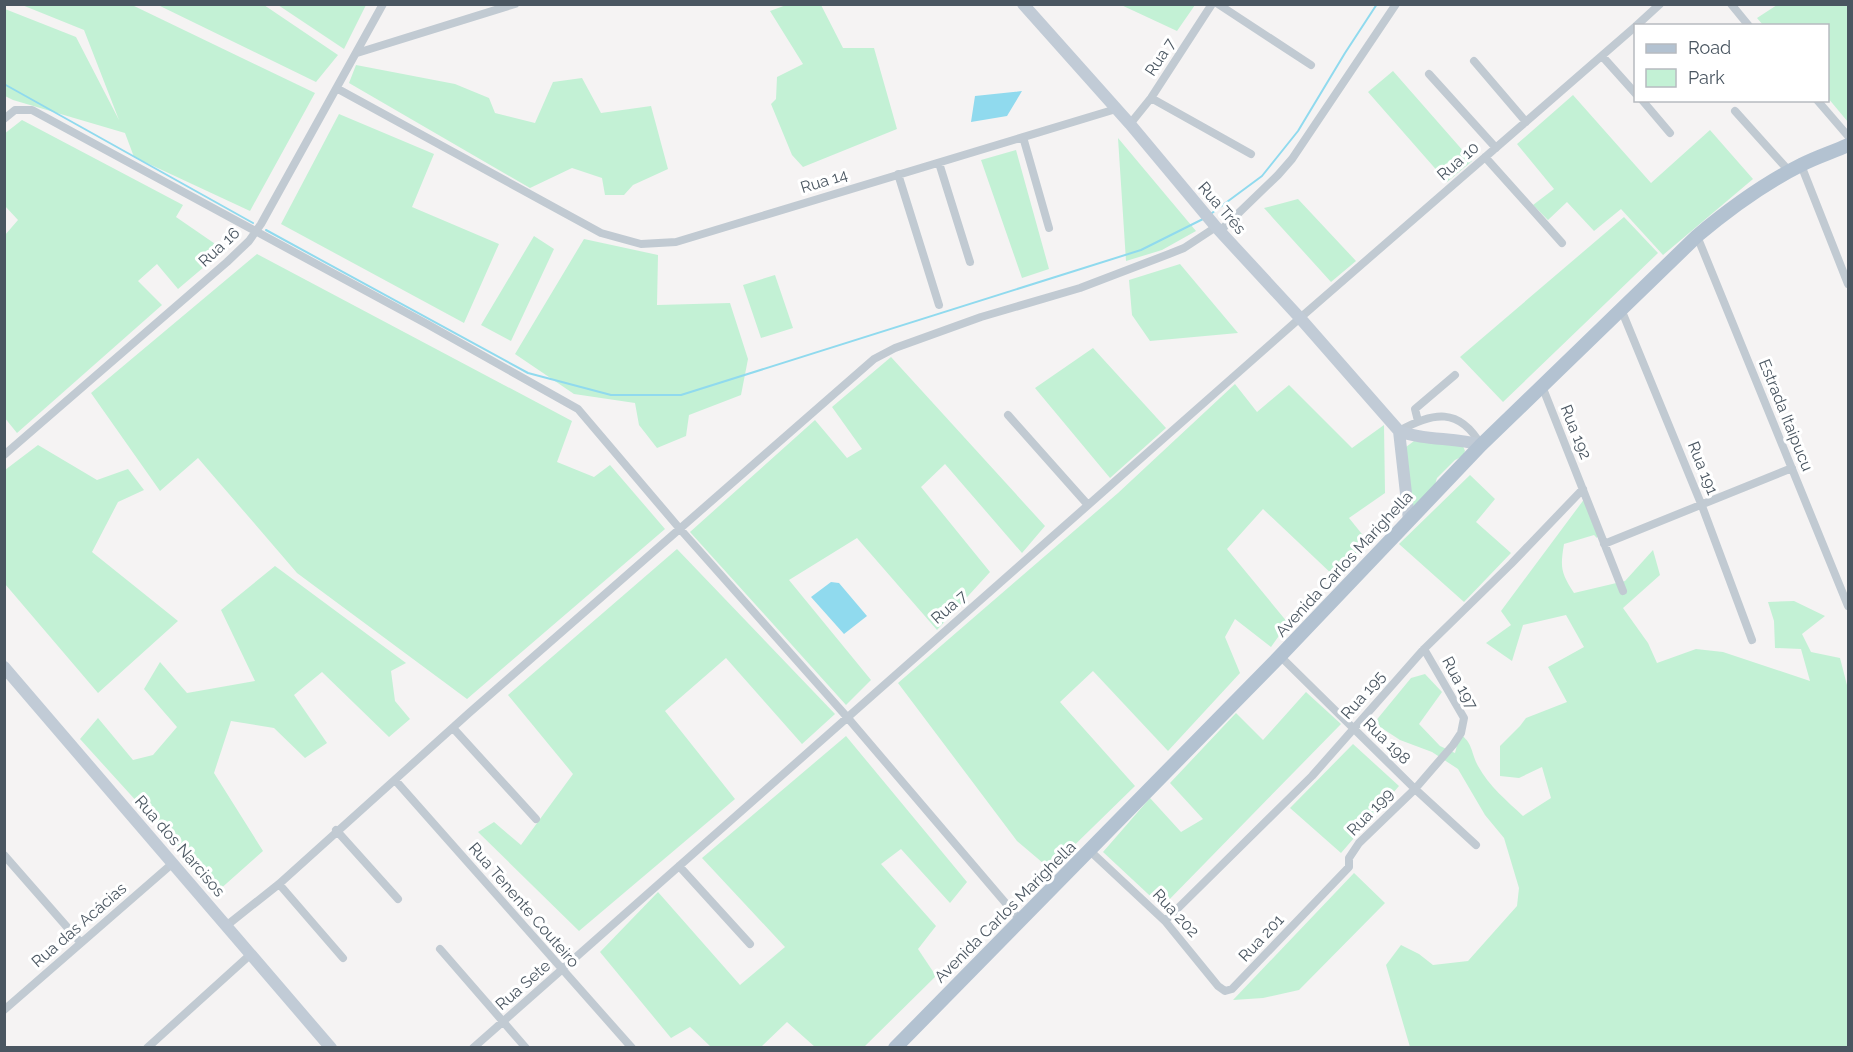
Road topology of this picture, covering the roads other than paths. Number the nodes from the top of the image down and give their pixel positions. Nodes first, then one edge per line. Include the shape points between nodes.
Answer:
1 (383, 4) edge
2 (515, 4) edge
3 (1023, 4) edge
4 (1212, 4) edge
5 (1218, 4) edge
6 (1396, 4) edge
7 (1660, 4) edge
8 (1731, 4) edge
9 (1638, 24) edge
10 (1747, 24) edge
11 (1634, 28) edge
12 (357, 53) junction
13 (1602, 56) junction
14 (1474, 61) dead end
15 (1311, 65) dead end
16 (1429, 74) dead end
17 (338, 89) junction
18 (1634, 93) edge
19 (1151, 98) junction
20 (1643, 102) edge
21 (1819, 102) edge
22 (1116, 109) junction
23 (1735, 111) dead end
24 (4, 118) edge
25 (1526, 122) junction
26 (1130, 124) junction
27 (1670, 133) dead end
28 (1848, 136) edge
29 (1023, 137) junction
30 (1848, 146) edge
31 (1496, 148) junction
32 (1251, 154) dead end
33 (1485, 158) junction
34 (939, 163) junction
35 (1795, 168) junction
36 (898, 174) junction
37 (1049, 228) dead end
38 (1218, 229) junction
39 (255, 233) junction
40 (1697, 236) junction
41 (1562, 243) dead end
42 (970, 262) dead end
43 (1848, 284) edge
44 (939, 305) dead end
45 (1621, 309) junction
46 (1300, 318) junction
47 (1455, 375) dead end
48 (1542, 386) junction
49 (1008, 415) dead end
50 (1418, 421) junction
51 (1399, 431) junction
52 (1481, 445) junction
53 (4, 455) edge
54 (1791, 468) junction
55 (1583, 489) junction
56 (1088, 505) junction
57 (1702, 506) junction
58 (1409, 519) junction
59 (680, 529) junction
60 (1605, 544) junction
61 (1623, 591) dead end
62 (1848, 606) edge
63 (1752, 640) dead end
64 (1424, 649) junction
65 (1280, 656) junction
66 (4, 667) edge
67 (847, 717) junction
68 (453, 728) junction
69 (1354, 729) junction
70 (395, 780) junction
71 (1415, 789) junction
72 (536, 819) dead end
73 (336, 830) junction
74 (1476, 845) dead end
75 (1089, 850) junction
76 (4, 855) edge
77 (173, 863) junction
78 (678, 866) junction
79 (279, 884) junction
80 (398, 899) dead end
81 (1306, 913) joint
82 (618, 919) joint
83 (1020, 920) junction
84 (1165, 921) junction
85 (226, 926) junction
86 (81, 943) junction
87 (750, 945) dead end
88 (440, 949) dead end
89 (251, 954) junction
90 (343, 958) dead end
91 (562, 970) junction
92 (1237, 983) joint
93 (4, 1010) edge
94 (503, 1022) junction
95 (147, 1047) edge
96 (332, 1047) edge
97 (473, 1047) edge
98 (526, 1047) edge
99 (632, 1047) edge
100 (895, 1047) edge

1 - 12 street, Rua 16
2 - 12 street
3 - 22 main road, Rua Três
4 - 19 street, Rua 7
5 - 15 street
6 - 38 street via 1292,159
7 - 9 street, Rua 10
8 - 10 street
11 - 13 street, Rua 10
12 - 17 street, Rua 16
13 - 18 street
13 - 25 street, Rua 10
14 - 25 street
16 - 31 street
17 - 36 street, Rua 14 via 601,233 641,244 676,242
17 - 39 street, Rua 16
19 - 26 street, Rua 7
19 - 32 street
20 - 27 street
21 - 28 street
22 - 26 main road, Rua Três
22 - 29 street, Rua 14
23 - 35 street
24 - 39 street via 15,110 32,110
25 - 31 street, Rua 10
26 - 38 main road, Rua Três
29 - 34 street, Rua 14
29 - 37 street
30 - 35 main road, Avenida Carlos Marighella
31 - 33 street, Rua 10
33 - 41 street
33 - 46 street, Rua 10
34 - 36 street, Rua 14
34 - 42 street
35 - 40 main road, Avenida Carlos Marighella via 1734,205
35 - 43 street
36 - 44 street
38 - 46 main road, Rua Três
38 - 59 street via 1184,248 1080,288 981,317 874,359
39 - 53 street, Rua 16 via 227,262
39 - 59 street via 578,409
40 - 45 main road, Avenida Carlos Marighella
40 - 54 street, Estrada Itaipucu
45 - 48 main road, Avenida Carlos Marighella
45 - 57 street, Rua 191
46 - 51 main road, Rua Três
46 - 56 street, Rua 7
47 - 50 street via 1415,409
48 - 52 main road, Avenida Carlos Marighella
48 - 55 street, Rua 192
49 - 56 street
50 - 51 street
50 - 52 street via 1434,416 1454,418 1470,428
51 - 52 main road
51 - 58 main road
52 - 58 main road, Avenida Carlos Marighella
54 - 57 street
54 - 62 street, Estrada Itaipucu
55 - 60 street
55 - 64 street, Rua 195
56 - 67 street, Rua 7
57 - 60 street
57 - 63 street, Rua 191
58 - 65 main road, Avenida Carlos Marighella
59 - 67 street
59 - 68 street
60 - 61 street
64 - 69 street, Rua 195
64 - 71 street, Rua 197 via 1455,700 1464,724 1453,745
65 - 69 street, Rua 198
65 - 75 main road, Avenida Carlos Marighella
66 - 77 main road, Rua dos Narcisos
67 - 78 street, Rua 7
67 - 83 street
68 - 70 street
68 - 72 street
69 - 71 street, Rua 198
69 - 84 street, Rua 195 via 1312,776
70 - 73 street
70 - 91 street, Rua Tenente Couteiro
71 - 74 street, Rua 198
71 - 81 street, Rua 199 via 1359,843 1349,858 1349,867
73 - 79 street
73 - 80 street
75 - 83 main road, Avenida Carlos Marighella
75 - 84 street, Rua 202
76 - 86 street
77 - 85 main road, Rua dos Narcisos
77 - 86 street, Rua das Acácias
78 - 82 street, Rua 7
78 - 87 street
79 - 85 street
79 - 90 street
81 - 92 street, Rua 201
82 - 91 street, Rua Sete
83 - 100 main road, Avenida Carlos Marighella
84 - 92 street, Rua 202 via 1218,986 1225,991
85 - 89 main road, Rua dos Narcisos
86 - 93 street, Rua das Acácias
88 - 94 street
89 - 95 street
89 - 96 main road, Rua dos Narcisos
91 - 94 street, Rua Sete
91 - 99 street, Rua Tenente Couteiro
94 - 97 street, Rua Sete
94 - 98 street

